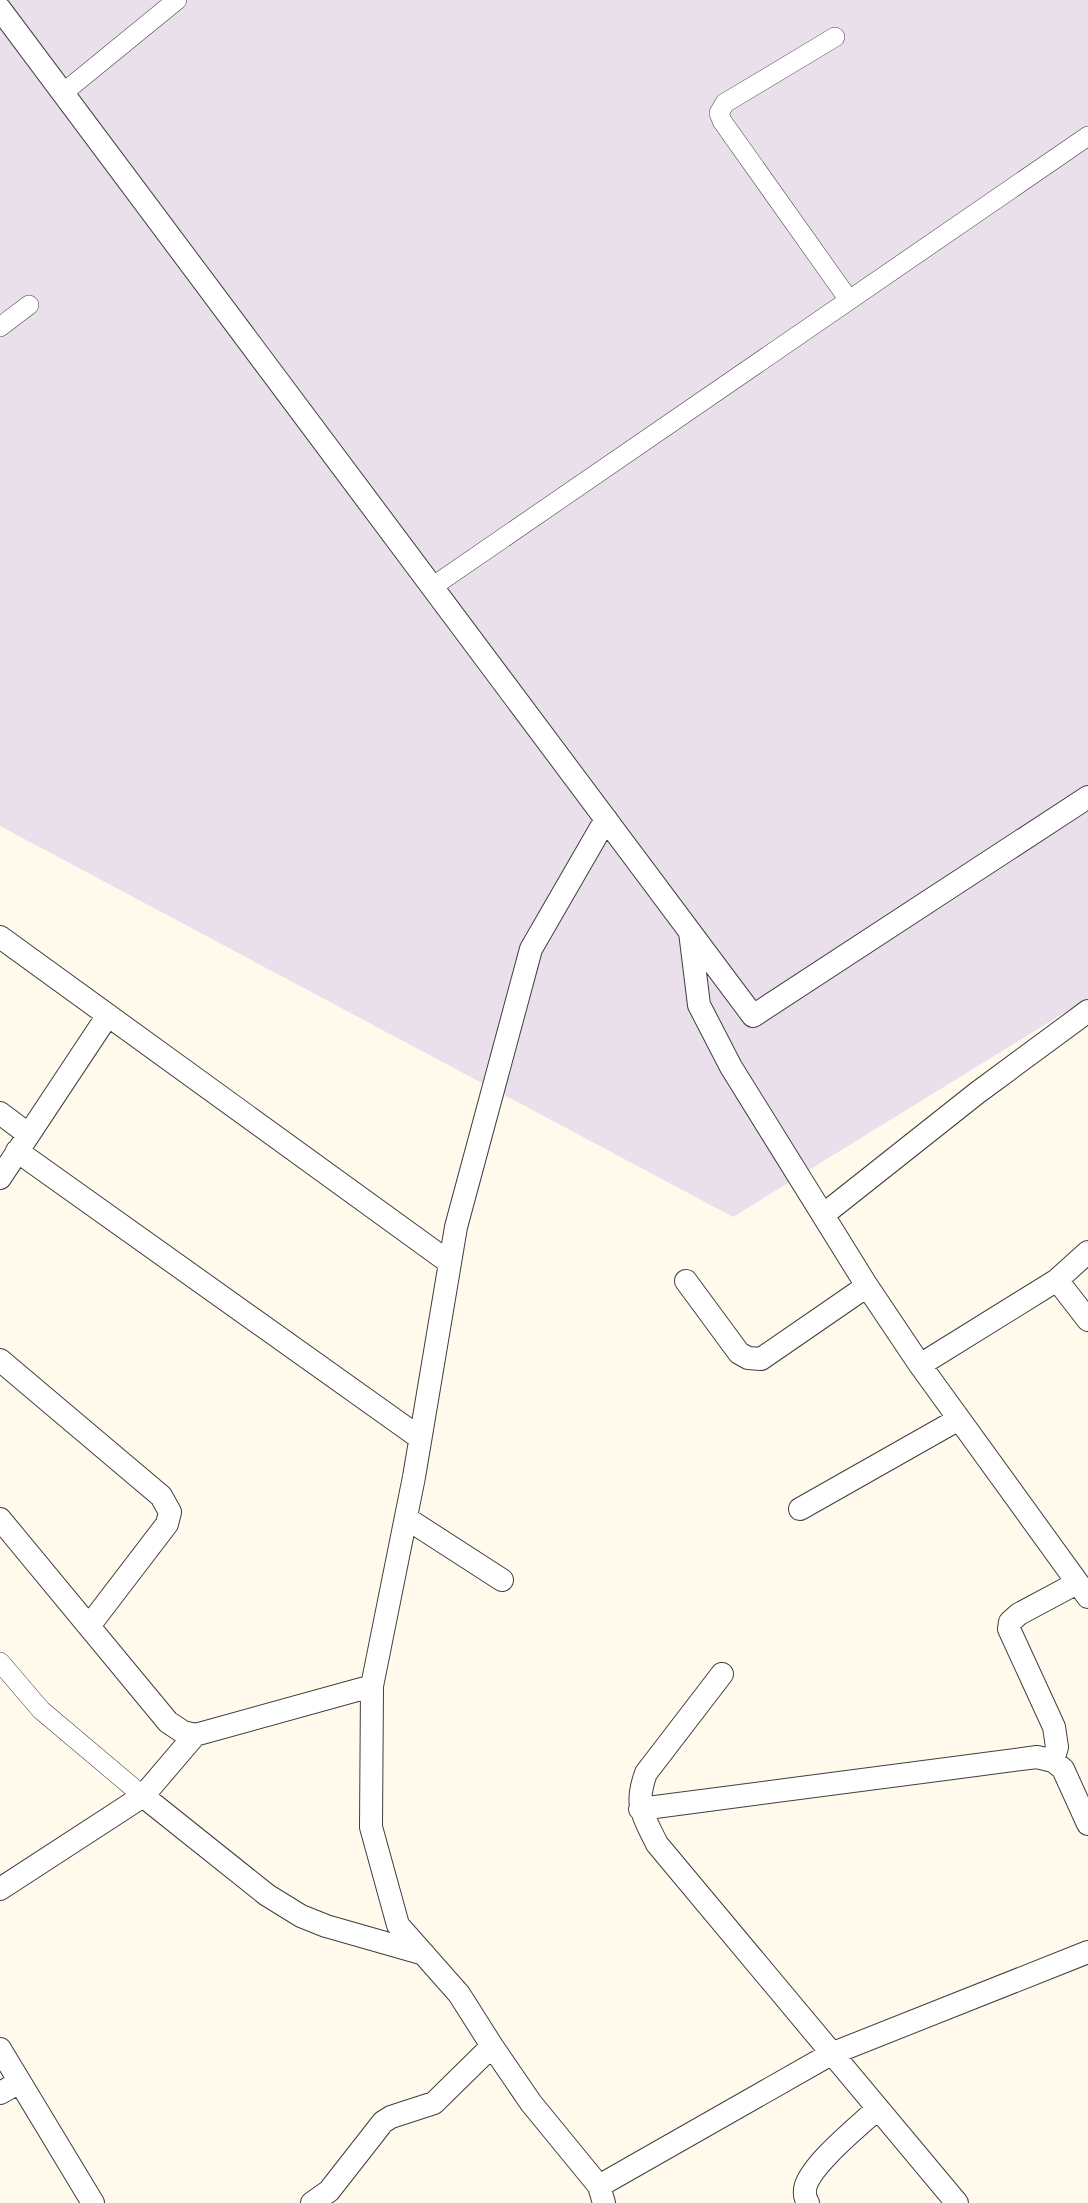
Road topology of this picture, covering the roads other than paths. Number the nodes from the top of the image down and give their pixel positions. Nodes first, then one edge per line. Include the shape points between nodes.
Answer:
1 (177, 0) edge
2 (0, 9) edge
3 (835, 37) dead end
4 (64, 94) junction
5 (1088, 136) edge
6 (849, 300) junction
7 (29, 305) dead end
8 (0, 327) edge
9 (432, 587) junction
10 (1088, 797) edge
11 (606, 819) junction
12 (689, 931) junction
13 (0, 937) edge
14 (1088, 1011) edge
15 (108, 1015) junction
16 (0, 1113) edge
17 (23, 1143) junction
18 (0, 1178) edge
19 (822, 1215) junction
20 (1088, 1252) edge
21 (450, 1263) junction
22 (1057, 1280) junction
23 (686, 1281) dead end
24 (867, 1286) junction
25 (1088, 1320) edge
26 (0, 1360) edge
27 (920, 1365) junction
28 (959, 1419) junction
29 (420, 1438) junction
30 (800, 1510) dead end
31 (406, 1518) junction
32 (0, 1519) edge
33 (502, 1580) dead end
34 (1083, 1590) edge
35 (88, 1626) junction
36 (0, 1662) edge
37 (722, 1674) dead end
38 (372, 1686) junction
39 (195, 1735) junction
40 (1053, 1761) junction
41 (143, 1796) junction
42 (640, 1809) junction
43 (1088, 1824) edge
44 (0, 1889) edge
45 (1088, 1952) edge
46 (424, 1954) junction
47 (492, 2046) junction
48 (0, 2049) edge
49 (831, 2054) junction
50 (20, 2082) junction
51 (0, 2094) edge
52 (877, 2109) junction
53 (601, 2194) edge
54 (93, 2203) edge
55 (312, 2203) edge
56 (808, 2203) edge
57 (957, 2203) edge

1 - 4 lane
2 - 4 street
3 - 6 lane via 725,103 720,113 722,121
4 - 9 street
5 - 6 lane
6 - 9 lane
7 - 8 lane
9 - 11 street
10 - 12 street via 753,1016
11 - 12 street
11 - 21 street via 531,948 456,1227
12 - 19 street via 699,1005 731,1067
13 - 15 street
14 - 19 street via 976,1093
15 - 17 street
15 - 21 street
16 - 17 street
17 - 18 street
17 - 29 street
19 - 24 street
20 - 22 street
21 - 29 street
22 - 25 street
22 - 27 street
23 - 24 street via 739,1352 748,1358 761,1359
24 - 27 street
26 - 35 street via 161,1496 170,1512 167,1524
27 - 28 street
28 - 30 street
28 - 34 street
29 - 31 street
31 - 33 street
31 - 38 street
32 - 35 street
34 - 40 street via 1019,1614 1010,1622 1009,1629 1054,1727 1057,1747
35 - 39 street via 168,1722 183,1732
36 - 41 lane via 41,1710
37 - 42 street via 646,1773 640,1790
38 - 39 street
38 - 46 street via 371,1827 398,1925
39 - 41 street
40 - 42 street via 1037,1757
40 - 43 street via 1063,1769
41 - 44 street
41 - 46 street via 267,1895 301,1916 326,1926
42 - 49 street via 657,1844
45 - 49 street
46 - 47 street via 459,1994
47 - 53 street via 531,2103
47 - 55 street via 434,2103 383,2122 328,2191
48 - 50 street
49 - 52 street
49 - 53 street
50 - 51 street
50 - 54 street
52 - 56 street via 815,2169 806,2186 805,2198
52 - 57 street

